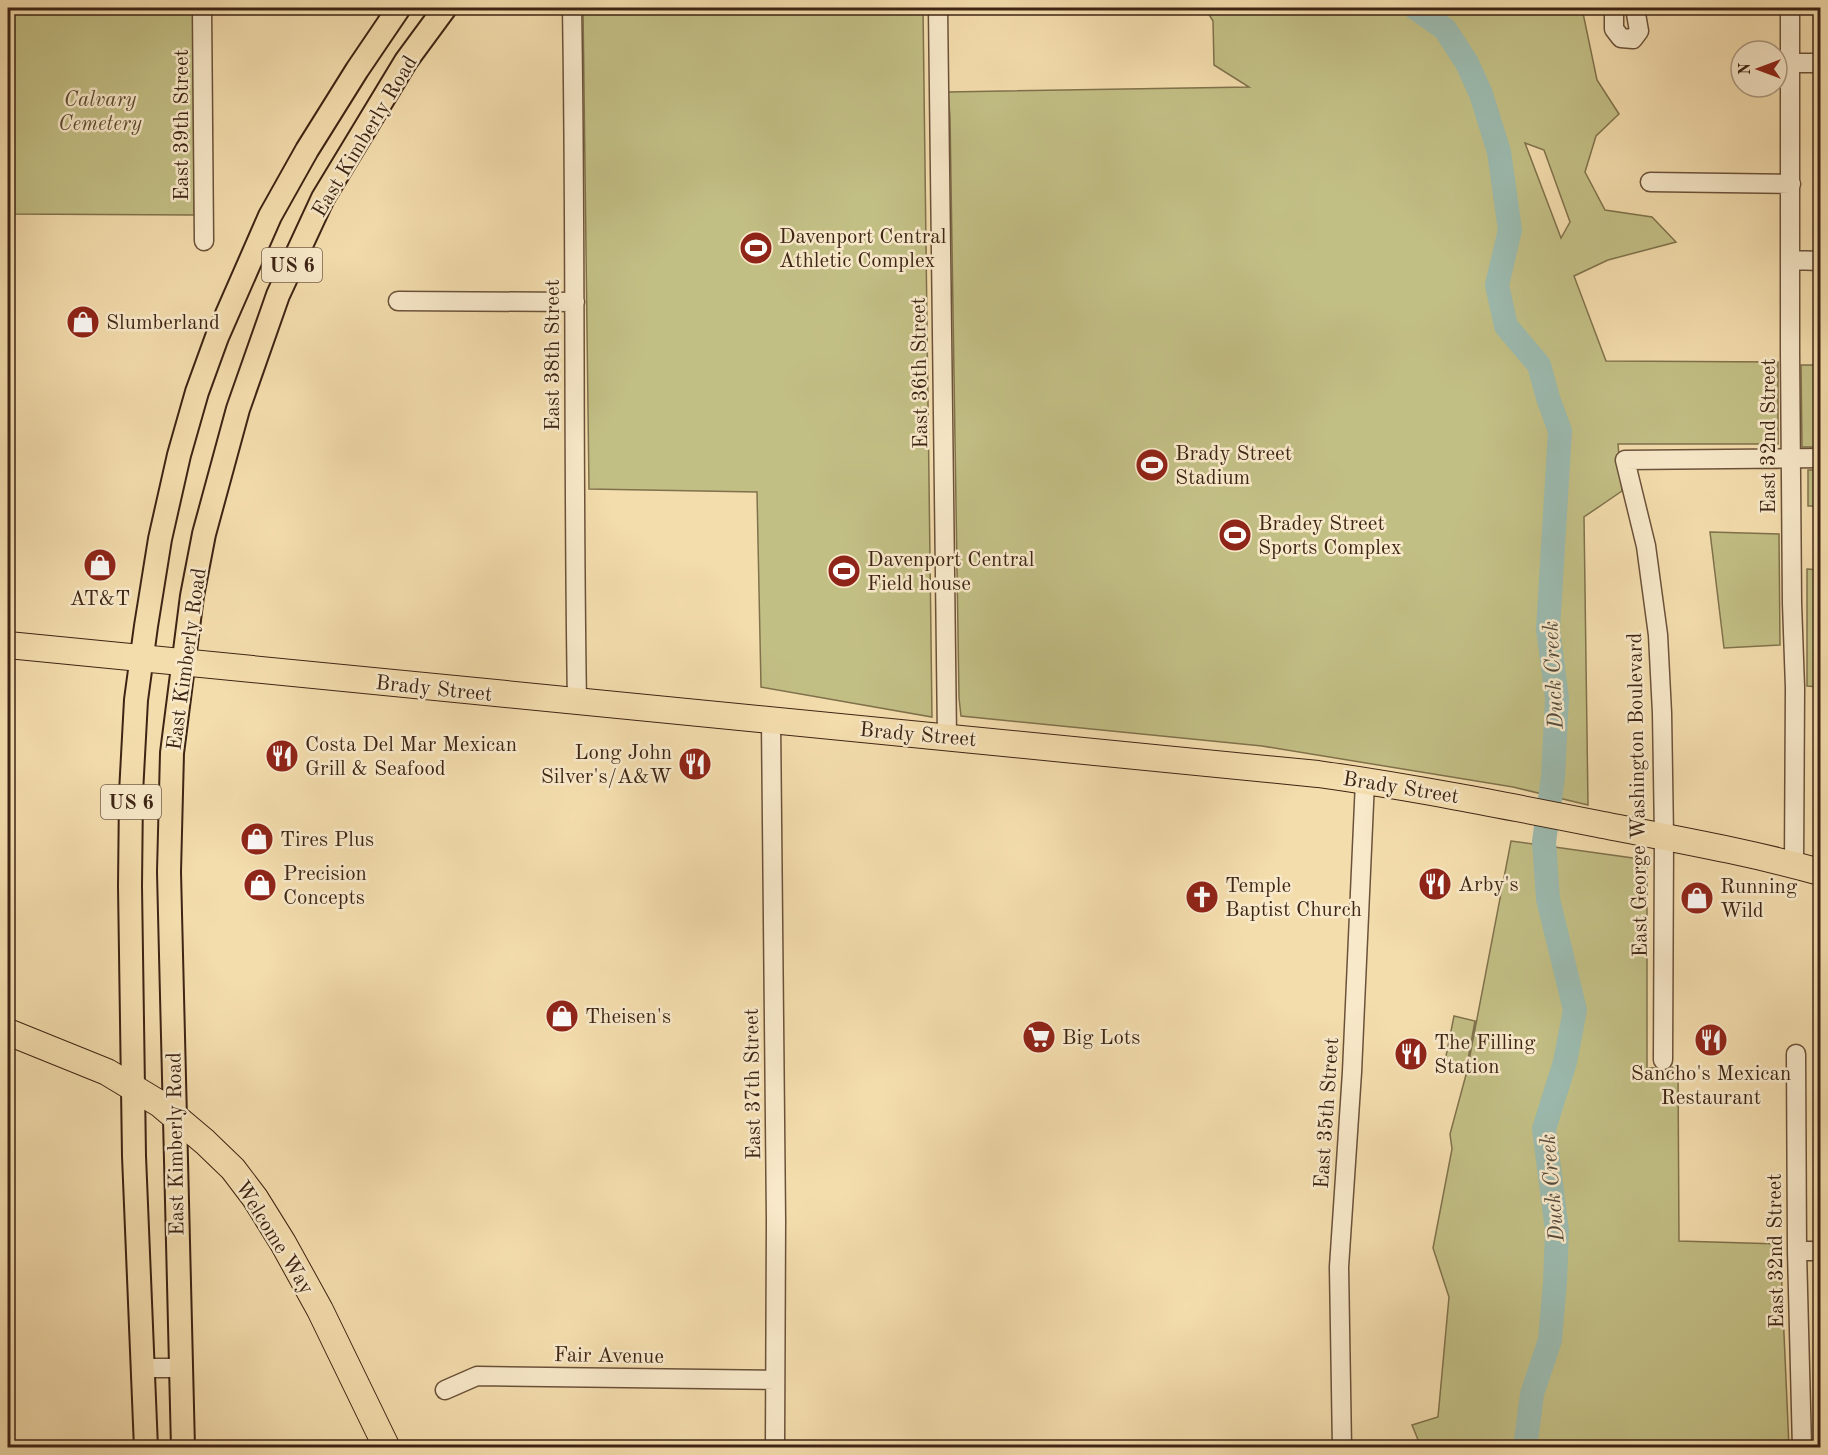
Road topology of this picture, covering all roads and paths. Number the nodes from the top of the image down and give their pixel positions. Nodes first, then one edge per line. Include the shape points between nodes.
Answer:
1 (202, 8) edge
2 (399, 8) edge
3 (445, 8) edge
4 (572, 8) edge
5 (938, 8) edge
6 (1614, 8) edge
7 (1635, 8) edge
8 (1790, 8) edge
9 (1791, 63) junction
10 (1821, 63) edge
11 (1650, 182) dead end
12 (1791, 184) junction
13 (204, 241) dead end
14 (1791, 260) junction
15 (1821, 261) edge
16 (398, 301) dead end
17 (575, 302) junction
18 (1791, 458) junction
19 (1821, 458) edge
20 (8, 645) edge
21 (141, 658) junction
22 (183, 663) junction
23 (577, 702) junction
24 (771, 720) junction
25 (946, 737) junction
26 (1365, 781) junction
27 (1664, 836) junction
28 (1794, 865) junction
29 (1821, 872) edge
30 (8, 1032) edge
31 (1796, 1054) dead end
32 (1663, 1060) dead end
33 (134, 1088) junction
34 (174, 1115) junction
35 (1797, 1251) junction
36 (1821, 1251) edge
37 (143, 1368) junction
38 (180, 1368) junction
39 (775, 1380) junction
40 (445, 1390) dead end
41 (146, 1448) edge
42 (183, 1448) edge
43 (387, 1448) edge
44 (775, 1448) edge
45 (1341, 1448) edge
46 (1802, 1448) edge

1 - 13 street, East 39th Street
2 - 21 main road, East Kimberly Road / US 6 via 357,70 270,216 217,337 176,465
3 - 22 main road, East Kimberly Road / US 6 via 406,61 324,198 278,295 238,409 204,534
4 - 17 street, East 38th Street
5 - 25 street, East 36th Street
6 - 7 street via 1614,29 1627,39 1633,39 1639,31
8 - 9 street, East 32nd Street
9 - 10 street
9 - 12 street, East 32nd Street
11 - 12 street
12 - 14 street, East 32nd Street
14 - 15 street
14 - 18 street, East 32nd Street
16 - 17 street
17 - 23 street, East 38th Street
18 - 19 street
18 - 27 street, East George Washington Boulevard via 1625,460 1646,546 1658,635
18 - 28 street, East 32nd Street
20 - 21 highway, Brady Street
21 - 22 highway, Brady Street
21 - 33 main road, East Kimberly Road / US 6 via 131,794
22 - 23 highway, Brady Street
22 - 34 main road, East Kimberly Road / US 6 via 172,753 169,872
23 - 24 highway, Brady Street
24 - 25 highway, Brady Street
24 - 39 street, East 37th Street
25 - 26 highway, Brady Street
26 - 27 highway, Brady Street
26 - 45 street, East 35th Street via 1339,1267
27 - 28 highway, Brady Street
27 - 32 street, East George Washington Boulevard
28 - 29 highway, Brady Street
30 - 33 highway, Welcome Way via 107,1072
31 - 35 street, East 32nd Street
33 - 34 highway, Welcome Way
33 - 37 main road, East Kimberly Road / US 6
34 - 38 main road, East Kimberly Road / US 6
34 - 43 highway, Welcome Way via 233,1169 255,1198 320,1310
35 - 36 street
35 - 46 street, East 32nd Street
37 - 38 street
37 - 41 main road, US 6
38 - 42 main road, US 6
39 - 40 street, Fair Avenue via 477,1376
39 - 44 street, East 37th Street

